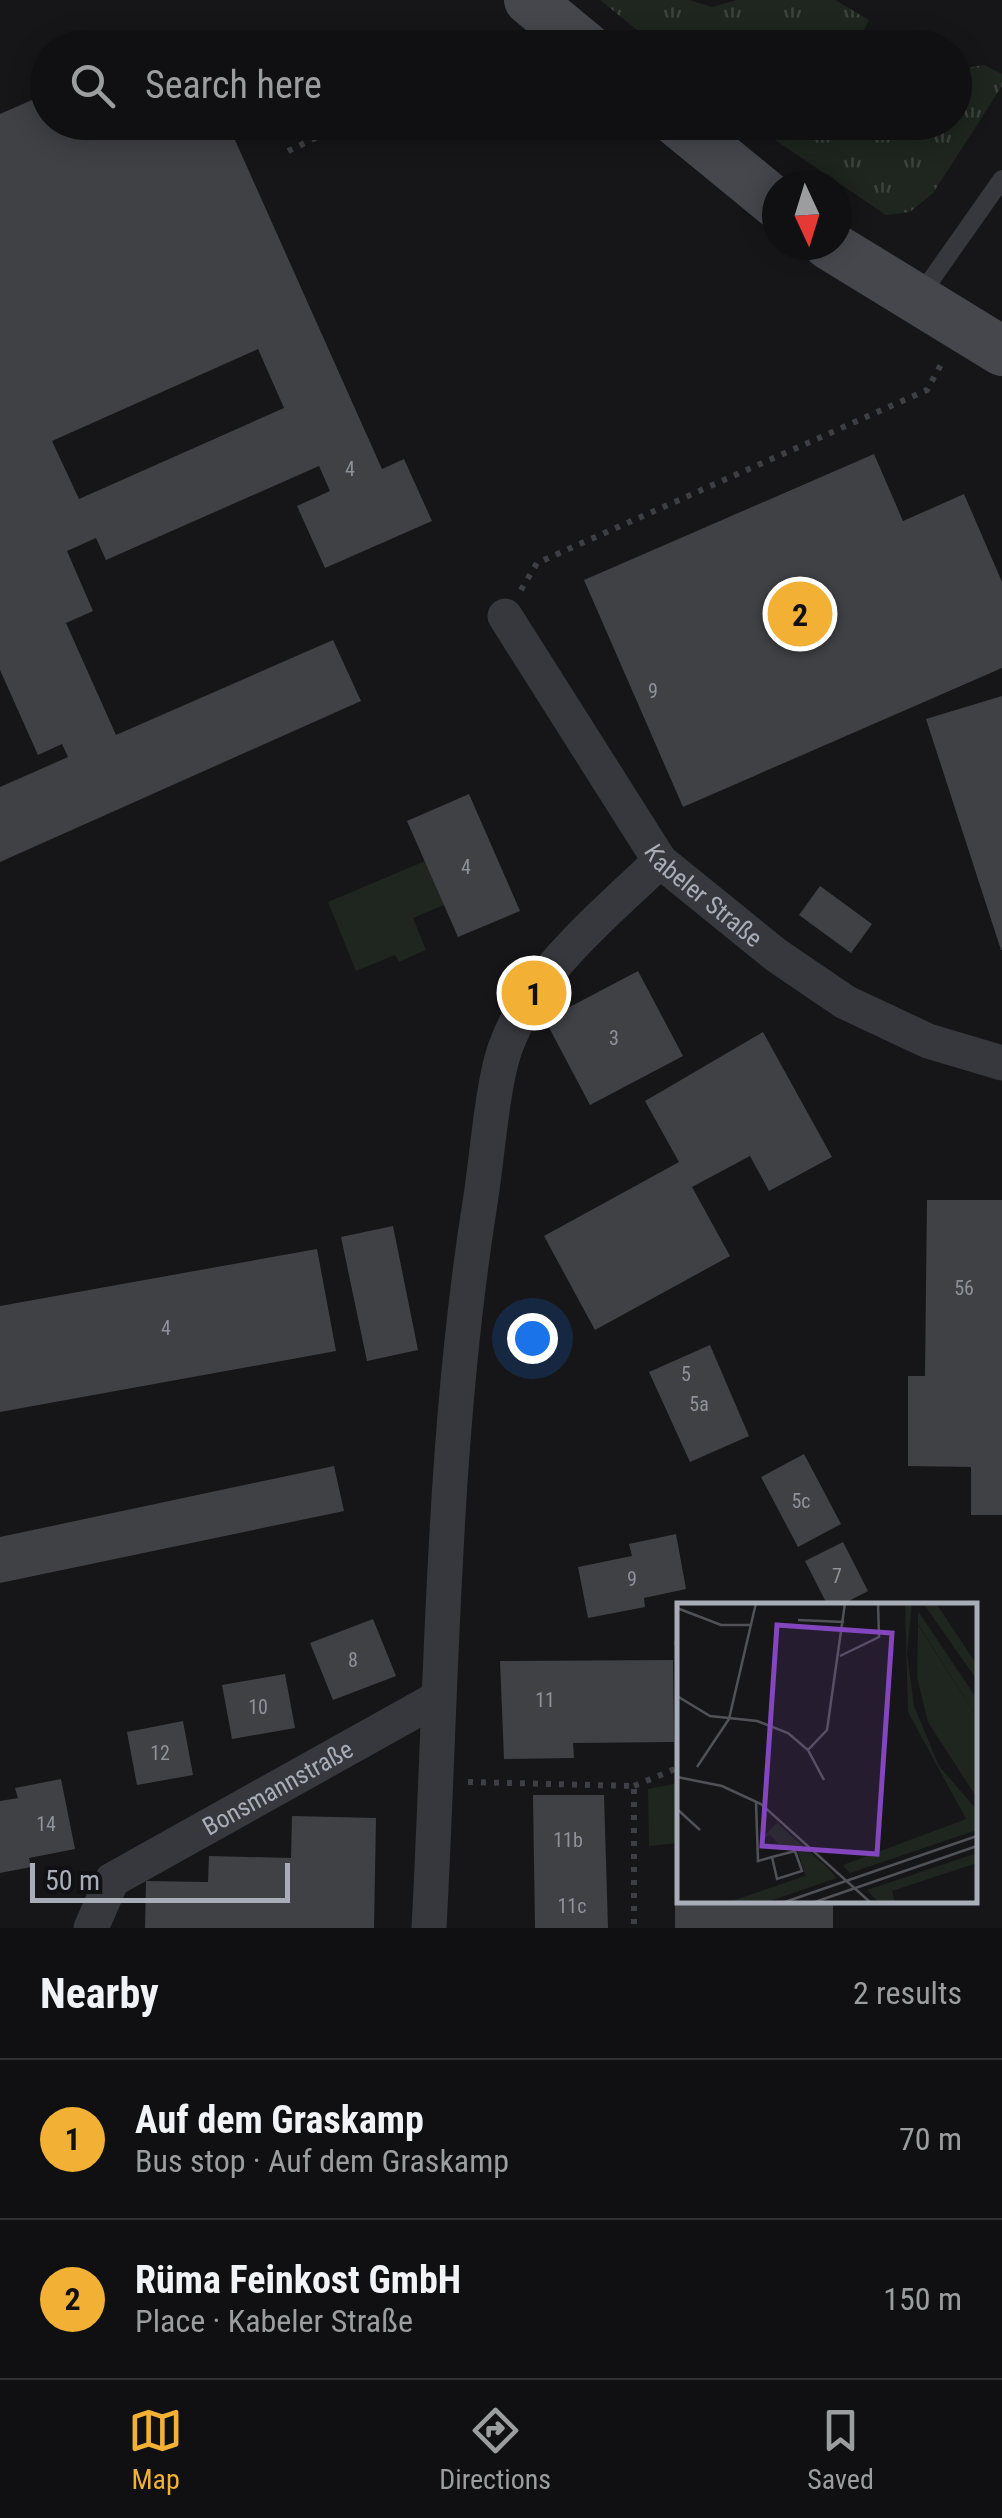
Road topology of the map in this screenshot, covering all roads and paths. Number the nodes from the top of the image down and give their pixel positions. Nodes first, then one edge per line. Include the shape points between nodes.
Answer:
1 (529, 0) edge
2 (565, 30) edge
3 (311, 140) edge
4 (700, 140) edge
5 (288, 151) dead end
6 (1002, 179) edge
7 (762, 192) edge
8 (852, 260) edge
9 (916, 302) junction
10 (982, 340) edge
11 (505, 616) joint
12 (660, 861) junction
13 (1002, 1063) edge
14 (438, 1698) junction
15 (677, 1769) edge
16 (437, 1782) junction
17 (634, 1786) junction
18 (91, 1928) edge
19 (430, 1928) edge
20 (634, 1928) edge

1 - 2 main road
3 - 5 path
4 - 7 main road
6 - 9 lane
8 - 9 main road
9 - 10 main road
10 - 11 path via 926,390 537,563
11 - 12 street, Kabeler Straße
12 - 13 street, Kabeler Straße via 845,1002 928,1041
12 - 14 street via 572,946 534,993 505,1047 466,1292
14 - 16 street
14 - 18 street, Bonsmannstraße via 112,1880
15 - 17 path
16 - 17 path
16 - 19 street
17 - 20 path

